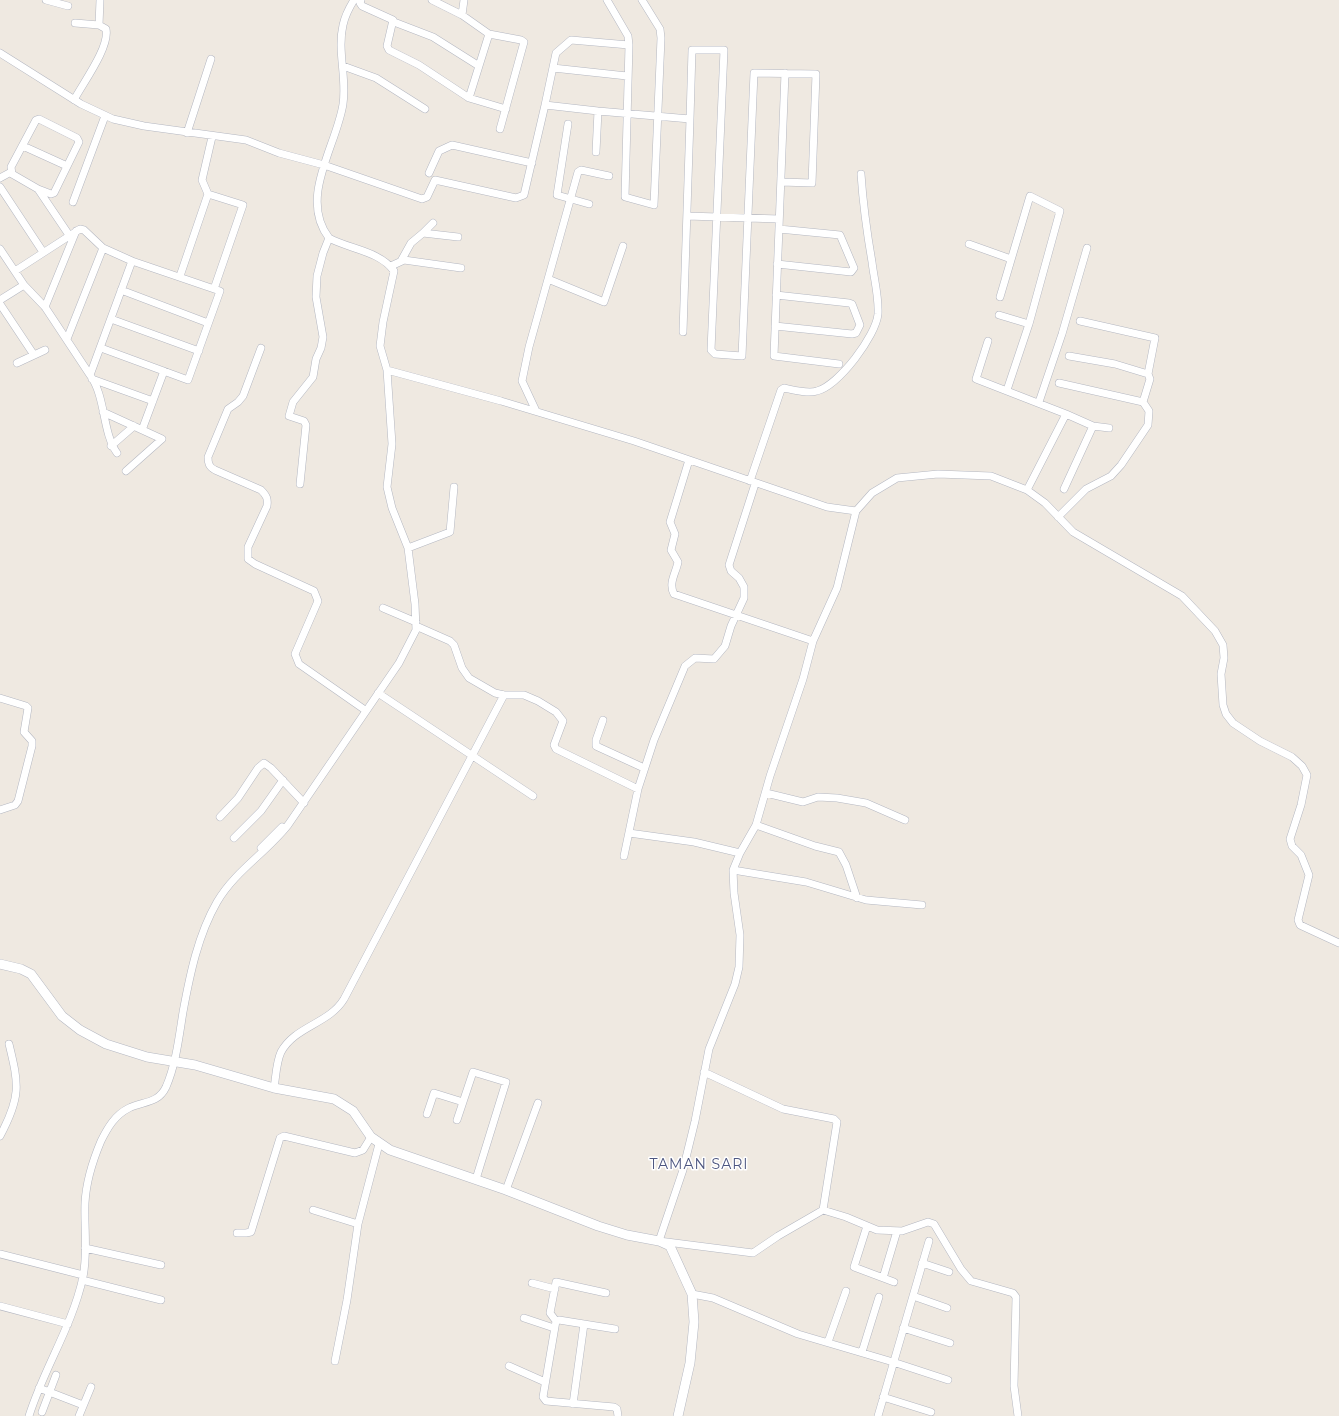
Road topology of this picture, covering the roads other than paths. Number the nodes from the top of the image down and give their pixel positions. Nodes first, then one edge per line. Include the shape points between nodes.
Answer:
1 (46, 0) edge
2 (100, 0) edge
3 (354, 0) edge
4 (361, 0) edge
5 (432, 0) edge
6 (464, 0) edge
7 (607, 0) edge
8 (642, 0) edge
9 (68, 6) dead end
10 (462, 15) junction
11 (394, 22) junction
12 (75, 23) dead end
13 (99, 25) junction
14 (490, 34) junction
15 (629, 45) junction
16 (0, 53) edge
17 (211, 59) dead end
18 (343, 66) junction
19 (479, 66) junction
20 (553, 68) junction
21 (785, 73) junction
22 (627, 76) junction
23 (469, 98) junction
24 (74, 100) junction
25 (545, 105) junction
26 (425, 108) dead end
27 (506, 109) junction
28 (598, 111) junction
29 (626, 113) junction
30 (105, 116) junction
31 (657, 116) junction
32 (690, 119) junction
33 (568, 124) dead end
34 (500, 129) dead end
35 (187, 133) junction
36 (212, 136) junction
37 (23, 146) junction
38 (596, 152) dead end
39 (532, 163) junction
40 (324, 165) junction
41 (67, 166) junction
42 (11, 172) junction
43 (429, 173) dead end
44 (861, 174) dead end
45 (610, 176) dead end
46 (0, 178) edge
47 (781, 182) junction
48 (0, 187) edge
49 (38, 189) junction
50 (208, 194) junction
51 (572, 199) junction
52 (73, 202) dead end
53 (589, 204) dead end
54 (687, 216) junction
55 (718, 217) junction
56 (749, 218) junction
57 (779, 219) junction
58 (433, 223) dead end
59 (778, 229) junction
60 (76, 231) junction
61 (423, 233) junction
62 (69, 235) junction
63 (458, 237) dead end
64 (329, 238) junction
65 (969, 244) dead end
66 (623, 246) dead end
67 (103, 248) junction
68 (1087, 248) dead end
69 (0, 249) edge
70 (43, 252) junction
71 (1012, 259) junction
72 (132, 260) junction
73 (401, 261) junction
74 (777, 264) junction
75 (391, 266) junction
76 (461, 268) dead end
77 (15, 271) junction
78 (180, 276) junction
79 (548, 279) junction
80 (24, 286) junction
81 (214, 289) junction
82 (121, 290) junction
83 (776, 295) junction
84 (1000, 297) dead end
85 (0, 300) edge
86 (0, 304) edge
87 (45, 307) junction
88 (999, 315) dead end
89 (111, 319) junction
90 (1080, 321) dead end
91 (208, 323) junction
92 (1029, 324) junction
93 (775, 326) junction
94 (683, 332) dead end
95 (67, 339) junction
96 (988, 341) dead end
97 (101, 348) junction
98 (261, 348) dead end
99 (45, 350) dead end
100 (199, 351) junction
101 (34, 355) junction
102 (1069, 356) dead end
103 (17, 363) dead end
104 (839, 364) dead end
105 (387, 370) junction
106 (164, 371) junction
107 (1148, 374) junction
108 (91, 377) junction
109 (1059, 383) dead end
110 (1007, 390) junction
111 (153, 401) junction
112 (1039, 402) junction
113 (1143, 402) junction
114 (536, 411) junction
115 (103, 412) junction
116 (1066, 414) junction
117 (134, 426) junction
118 (1093, 426) junction
119 (1109, 428) dead end
120 (142, 430) junction
121 (111, 446) junction
122 (117, 453) dead end
123 (689, 460) junction
124 (126, 471) dead end
125 (752, 482) junction
126 (300, 484) dead end
127 (454, 487) dead end
128 (1064, 489) dead end
129 (1027, 490) junction
130 (856, 511) junction
131 (1058, 517) junction
132 (408, 548) junction
133 (383, 608) dead end
134 (736, 613) junction
135 (416, 624) junction
136 (813, 641) junction
137 (378, 693) junction
138 (504, 695) junction
139 (0, 698) edge
140 (365, 710) junction
141 (603, 720) dead end
142 (472, 757) junction
143 (644, 768) junction
144 (283, 780) junction
145 (638, 789) junction
146 (766, 794) junction
147 (532, 796) dead end
148 (303, 801) junction
149 (0, 810) edge
150 (220, 817) dead end
151 (905, 820) dead end
152 (756, 825) junction
153 (629, 833) junction
154 (234, 838) dead end
155 (261, 848) dead end
156 (740, 853) junction
157 (624, 856) dead end
158 (733, 870) junction
159 (857, 898) junction
160 (922, 905) dead end
161 (1339, 943) edge
162 (0, 964) edge
163 (9, 1044) dead end
164 (174, 1061) junction
165 (704, 1072) junction
166 (274, 1088) junction
167 (463, 1102) junction
168 (538, 1103) dead end
169 (427, 1114) dead end
170 (458, 1120) dead end
171 (0, 1136) edge
172 (371, 1137) junction
173 (379, 1144) junction
174 (476, 1179) junction
175 (506, 1190) junction
176 (313, 1210) dead end
177 (823, 1210) junction
178 (358, 1224) junction
179 (867, 1226) junction
180 (897, 1231) junction
181 (237, 1233) dead end
182 (659, 1241) junction
183 (929, 1241) dead end
184 (85, 1248) junction
185 (0, 1254) edge
186 (922, 1263) junction
187 (161, 1265) dead end
188 (949, 1272) dead end
189 (83, 1277) junction
190 (883, 1278) junction
191 (532, 1282) dead end
192 (894, 1282) dead end
193 (555, 1289) junction
194 (846, 1291) dead end
195 (606, 1293) dead end
196 (692, 1294) junction
197 (913, 1296) junction
198 (879, 1297) dead end
199 (161, 1300) dead end
200 (0, 1306) edge
201 (947, 1308) dead end
202 (524, 1318) dead end
203 (68, 1324) junction
204 (584, 1324) junction
205 (555, 1325) junction
206 (903, 1328) junction
207 (615, 1329) dead end
208 (828, 1342) junction
209 (950, 1343) dead end
210 (862, 1352) junction
211 (335, 1361) dead end
212 (894, 1362) junction
213 (509, 1366) dead end
214 (56, 1376) dead end
215 (948, 1380) dead end
216 (545, 1382) junction
217 (91, 1387) dead end
218 (39, 1388) junction
219 (49, 1392) junction
220 (883, 1397) junction
221 (573, 1404) junction
222 (83, 1405) junction
223 (42, 1412) dead end
224 (931, 1412) dead end
225 (29, 1416) edge
226 (79, 1416) edge
227 (618, 1416) edge
228 (678, 1416) edge
229 (878, 1416) edge
230 (1018, 1416) edge

1 - 9 street
2 - 13 street
3 - 18 street via 342,27
4 - 11 street via 362,6
5 - 10 street
6 - 10 street
7 - 15 street via 628,36
8 - 31 street via 660,29
10 - 14 street
11 - 19 street via 433,37
11 - 23 street via 387,46 389,50 419,65
12 - 13 street
13 - 24 street via 106,29 105,43
14 - 19 street
14 - 27 street via 524,42
15 - 20 street via 571,40 556,54
15 - 22 street
16 - 24 street
17 - 35 street
18 - 26 street via 376,78
18 - 40 street via 343,105
19 - 23 street
20 - 22 street
20 - 25 street
21 - 47 street
21 - 47 street via 816,74 813,160 812,183
21 - 56 street via 754,73
22 - 29 street
23 - 27 street
24 - 30 street
25 - 28 street
25 - 39 street
27 - 34 street
28 - 29 street
28 - 38 street
29 - 31 street
29 - 31 street via 625,196 654,205
30 - 35 street via 130,124
30 - 52 street
31 - 32 street
32 - 54 street
32 - 55 street via 692,50 724,50
33 - 51 street via 556,193 558,196
35 - 36 street
36 - 40 street via 246,140 279,153
36 - 50 street via 202,180
37 - 41 street
37 - 41 street via 36,120 39,119 77,138 79,142
37 - 42 street via 11,167
39 - 40 street via 524,196 516,198 435,180 427,197 422,199
39 - 43 street via 452,145 439,150
40 - 64 street via 319,188 318,213 323,231
41 - 49 street via 54,193
42 - 46 street
42 - 49 street
44 - 125 street via 877,300 877,320 850,364 837,379 813,392 784,388 781,390
45 - 51 street via 579,170
47 - 57 street
48 - 70 street
49 - 62 street
50 - 78 street
50 - 81 street via 243,205
51 - 53 street
51 - 79 street
54 - 55 street
54 - 94 street
55 - 56 street
55 - 56 street via 711,350 715,354 742,356
56 - 57 street
57 - 59 street
58 - 61 street
59 - 74 street
59 - 74 street via 840,235 854,268 851,272
60 - 62 street
60 - 67 street via 84,230
60 - 87 street
61 - 63 street
61 - 73 street via 411,243
62 - 70 street
64 - 75 street
64 - 126 street via 322,253 317,276 316,297 323,337 321,348 316,359 314,377 293,402 289,416 304,421 306,425
65 - 71 street
66 - 79 street via 604,302
67 - 72 street
67 - 95 street
68 - 112 street
69 - 77 street
70 - 77 street
71 - 84 street
71 - 92 street via 1030,196 1060,211
72 - 78 street
72 - 82 street
73 - 75 street
73 - 76 street
74 - 83 street
75 - 105 street via 394,277 380,346
77 - 80 street
78 - 81 street
79 - 114 street via 522,381
80 - 85 street
80 - 87 street
81 - 91 street via 220,291
82 - 89 street
82 - 91 street
83 - 93 street
83 - 93 street via 850,303 860,325 852,334
86 - 101 street
87 - 95 street
88 - 92 street
89 - 97 street
89 - 100 street
90 - 107 street via 1155,338
91 - 100 street
92 - 110 street
93 - 104 street via 774,356
95 - 108 street
96 - 110 street via 976,379
97 - 106 street
97 - 108 street
98 - 140 street via 242,396 228,409 208,457 208,463 210,468 261,490 266,495 267,506 248,547 248,559 314,591 318,601 295,654 296,660
99 - 101 street
100 - 106 street via 188,380
101 - 103 street
102 - 107 street
105 - 114 street
105 - 132 street via 392,444 387,487 392,508
106 - 111 street
107 - 113 street via 1150,379
108 - 111 street
108 - 115 street
109 - 113 street
110 - 112 street
111 - 120 street
112 - 116 street
113 - 131 street via 1149,411 1148,425 1121,465 1111,476 1086,489
114 - 123 street
115 - 117 street
115 - 121 street
116 - 118 street
116 - 129 street
117 - 120 street
117 - 121 street
118 - 119 street
118 - 128 street
120 - 124 street via 162,439
121 - 122 street
123 - 125 street
123 - 134 street via 670,522 674,534 671,550 678,562 672,580 672,590 674,594
125 - 130 street via 827,507
125 - 134 street via 729,565 744,588 744,598
127 - 132 street via 450,532
129 - 130 street via 991,476 938,474 897,478 872,492
129 - 131 street via 1046,503
130 - 136 street via 837,588
131 - 161 street via 1073,532 1182,596 1222,641 1224,652 1221,674 1226,714 1233,723 1260,741 1292,757 1302,766 1307,776 1290,839 1292,846 1301,855 1309,875 1298,920 1300,925
132 - 135 street
133 - 135 street
134 - 136 street
134 - 143 street via 725,646 714,659 694,658 685,666
135 - 137 street via 413,638
135 - 138 street via 454,645 462,668 469,678 495,693
136 - 146 street
137 - 140 street
137 - 142 street
138 - 142 street
138 - 145 street via 524,695 556,712 563,721 554,745 556,749
139 - 149 street via 28,708 24,732 32,741 32,746 18,801 15,805
140 - 148 street
141 - 143 street via 596,746
142 - 147 street
142 - 166 street via 340,1006 297,1034 284,1048 278,1061
143 - 145 street
144 - 148 street
144 - 150 street via 265,763 262,764 238,798
144 - 154 street via 261,811
145 - 153 street
146 - 151 street via 803,802 818,797 866,803
146 - 152 street
148 - 155 street
148 - 164 street via 279,837 223,892 210,915 196,954
152 - 156 street
152 - 159 street via 839,852
153 - 156 street via 694,842
153 - 157 street
156 - 158 street
158 - 159 street via 806,882
158 - 165 street via 740,935 739,967 735,984 709,1049
159 - 160 street
162 - 164 street via 31,974 62,1016 92,1037 131,1053
163 - 171 street via 18,1083 17,1098
164 - 166 street
164 - 184 street via 160,1097 130,1107 109,1126 86,1189
165 - 177 street via 783,1109 836,1120 838,1126
165 - 182 street via 684,1163
166 - 172 street via 340,1102 359,1118
167 - 169 street via 434,1093
167 - 170 street
167 - 174 street via 473,1072 506,1082
168 - 175 street
172 - 173 street
172 - 181 street via 363,1150 355,1154 284,1136 280,1138 251,1232
173 - 174 street via 394,1152
173 - 178 street
174 - 175 street
175 - 182 street via 598,1226
176 - 178 street
177 - 179 street
177 - 182 street via 753,1253
178 - 211 street
179 - 180 street via 877,1230
179 - 190 street via 854,1267
180 - 190 street
180 - 230 street via 928,1222 934,1224 967,1278 1015,1295 1014,1386
182 - 196 street via 672,1249
183 - 186 street
184 - 187 street
184 - 189 street
185 - 189 street
186 - 188 street
186 - 197 street
189 - 199 street
189 - 203 street
190 - 192 street
191 - 193 street
193 - 195 street via 556,1282
193 - 205 street via 550,1313
194 - 208 street
196 - 208 street via 713,1298 798,1334
196 - 228 street via 692,1346 686,1387
197 - 201 street
197 - 206 street
198 - 210 street
200 - 203 street
202 - 205 street
203 - 218 street
204 - 205 street via 559,1320
204 - 207 street
204 - 221 street
205 - 216 street
206 - 209 street
206 - 212 street
208 - 210 street
210 - 212 street
212 - 215 street
212 - 220 street
213 - 216 street
214 - 219 street
216 - 221 street via 543,1397 546,1401
217 - 222 street
218 - 219 street
218 - 225 street
219 - 222 street
219 - 223 street
220 - 224 street
220 - 229 street
221 - 227 street via 614,1407
222 - 226 street

